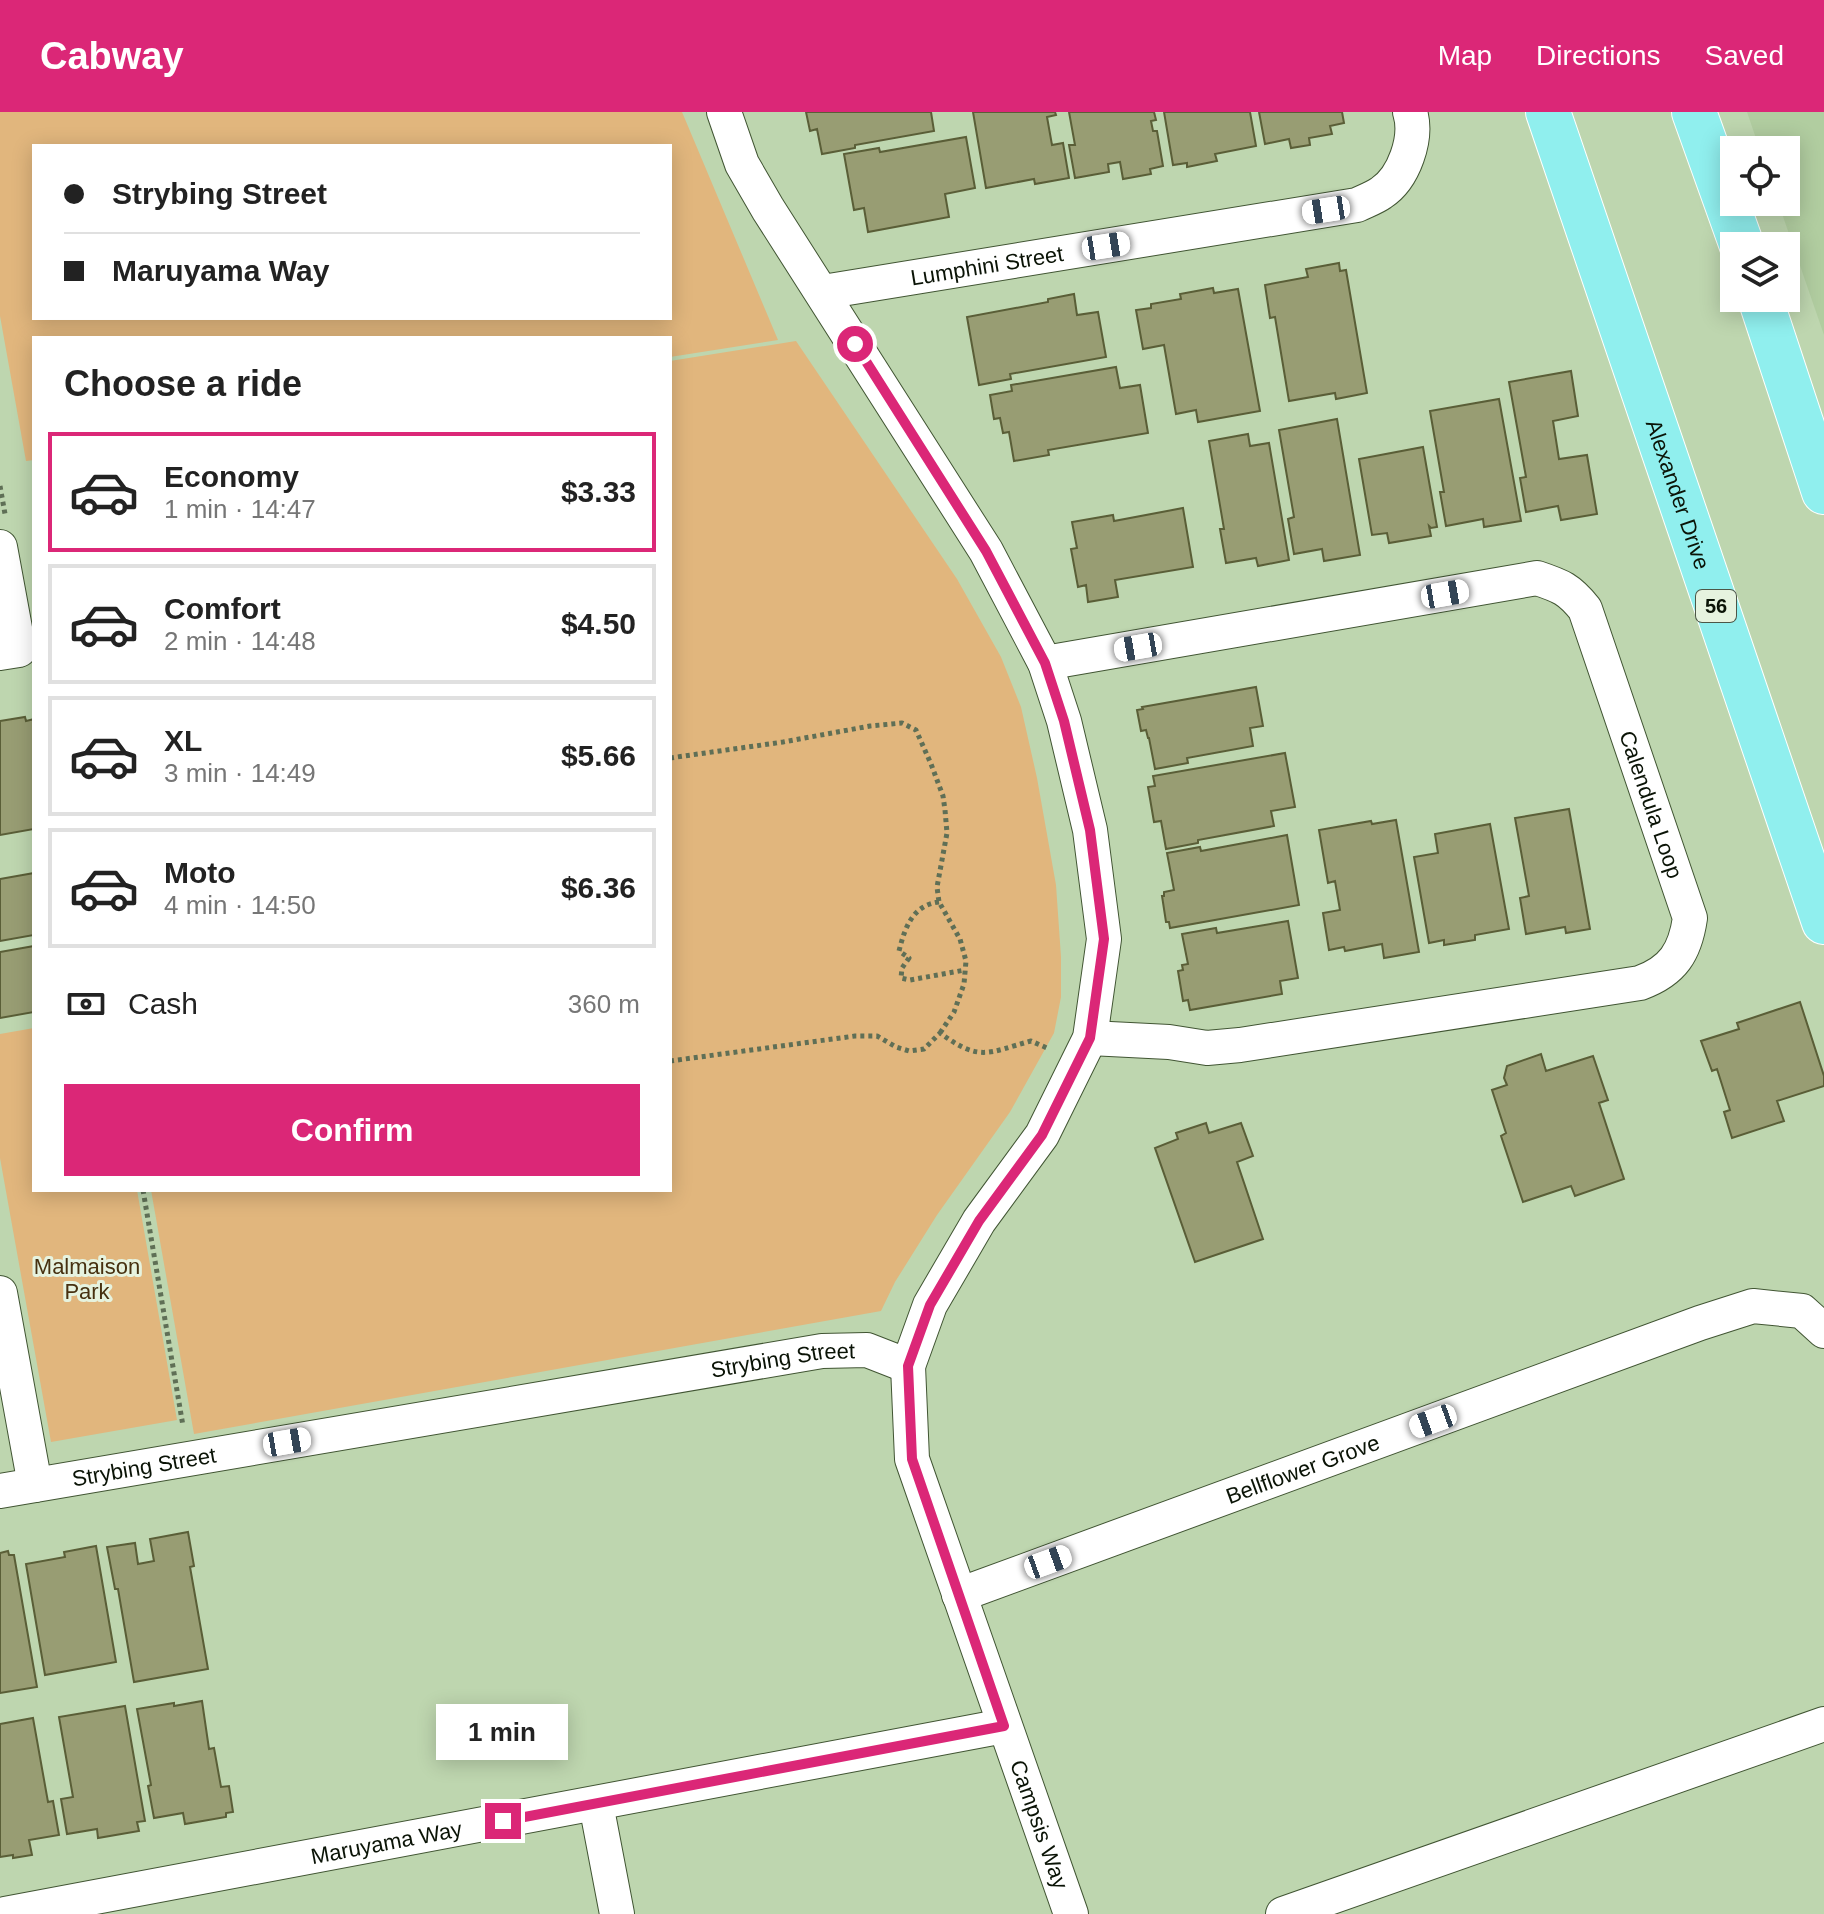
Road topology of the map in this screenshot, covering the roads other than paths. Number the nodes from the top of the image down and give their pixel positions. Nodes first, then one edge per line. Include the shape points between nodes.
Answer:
1 (724, 112) edge
2 (1410, 112) edge
3 (1548, 112) edge
4 (1694, 112) edge
5 (1737, 232) edge
6 (823, 292) junction
7 (1765, 312) edge
8 (1824, 492) edge
9 (0, 547) edge
10 (0, 653) edge
11 (1045, 663) junction
12 (1824, 922) edge
13 (1090, 1038) junction
14 (0, 1293) edge
15 (1824, 1331) edge
16 (908, 1366) junction
17 (35, 1485) junction
18 (0, 1491) edge
19 (959, 1595) junction
20 (1824, 1724) edge
21 (1004, 1726) junction
22 (596, 1804) junction
23 (5, 1914) edge
24 (617, 1914) edge
25 (1071, 1914) edge
26 (1283, 1914) edge

1 - 6 street via 742,164
2 - 6 street, Lumphini Street via 1410,151 1401,170 1384,192 1357,205
3 - 12 main road, Alexander Drive / 56
4 - 5 main road
6 - 11 street via 986,551
7 - 8 main road
9 - 10 street via 19,650
11 - 13 street via 1090,830 1104,939
11 - 13 street, Calendula Loop via 1537,578 1552,583 1572,593 1585,609 1690,918 1675,961 1658,977 1640,983 1240,1045 1207,1048
13 - 16 street via 1042,1135 979,1221 930,1305
14 - 17 street
15 - 19 street, Bellflower Grove via 1802,1311 1753,1306
16 - 17 street, Strybing Street via 867,1350 822,1351
16 - 19 street, Campsis Way via 912,1459
17 - 18 street, Strybing Street
19 - 21 street, Campsis Way
20 - 26 street
21 - 22 street, Maruyama Way
21 - 25 street, Campsis Way
22 - 23 street, Maruyama Way
22 - 24 street

